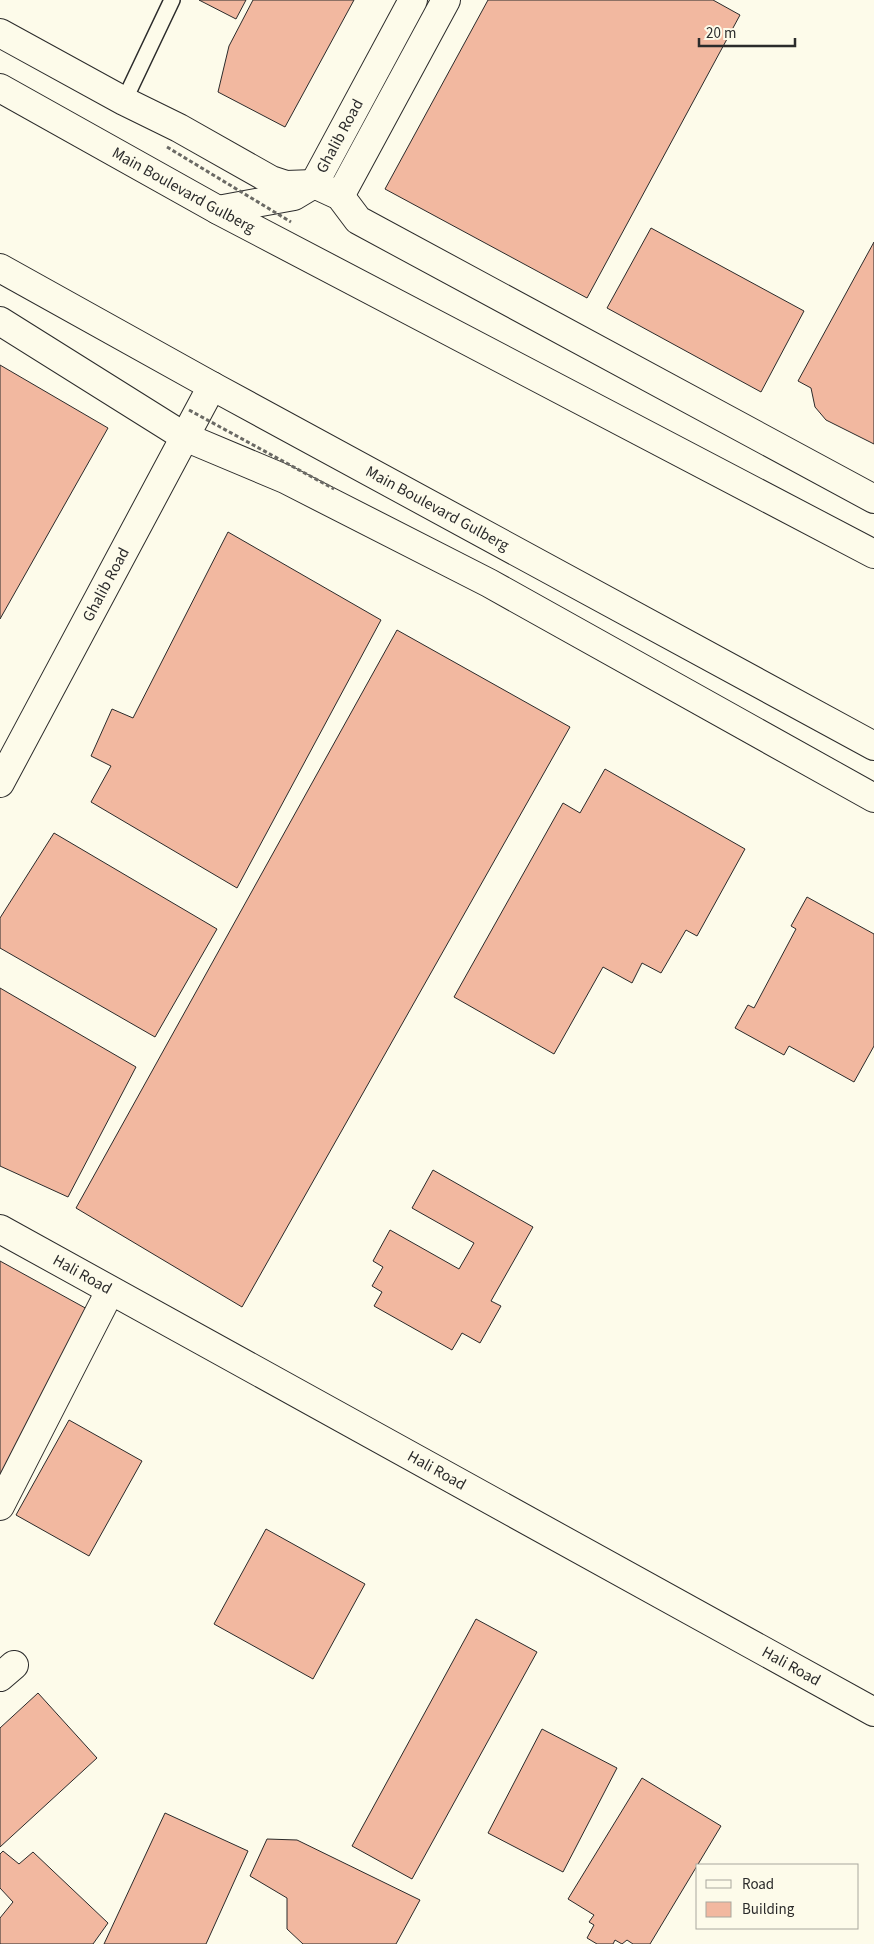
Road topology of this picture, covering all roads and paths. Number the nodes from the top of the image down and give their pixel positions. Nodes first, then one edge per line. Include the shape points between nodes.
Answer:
1 (172, 0) edge
2 (413, 0) edge
3 (446, 0) edge
4 (0, 33) edge
5 (0, 88) edge
6 (124, 101) junction
7 (167, 146) dead end
8 (314, 184) junction
9 (340, 196) junction
10 (218, 210) junction
11 (291, 222) dead end
12 (0, 268) edge
13 (0, 321) edge
14 (212, 386) junction
15 (189, 410) dead end
16 (185, 437) junction
17 (334, 489) dead end
18 (874, 499) edge
19 (874, 554) edge
20 (874, 746) edge
21 (0, 783) edge
22 (874, 798) edge
23 (0, 1229) edge
24 (110, 1291) junction
25 (0, 1506) edge
26 (874, 1712) edge

1 - 6 lane
2 - 8 street, Ghalib Road
3 - 9 street, Ghalib Road
4 - 6 street
5 - 10 street, Main Boulevard Gulberg
6 - 8 street via 271,180 286,185
7 - 11 path, bridge
8 - 9 street
8 - 10 street, Ghalib Road via 294,196
9 - 18 street via 358,220
10 - 19 street, Main Boulevard Gulberg
12 - 14 street, Main Boulevard Gulberg
13 - 16 street
14 - 16 street, Ghalib Road
14 - 20 street, Main Boulevard Gulberg
15 - 17 path, bridge
16 - 21 street, Ghalib Road
16 - 22 street via 285,479 489,583
23 - 24 street, Hali Road
24 - 25 street
24 - 26 street, Hali Road

